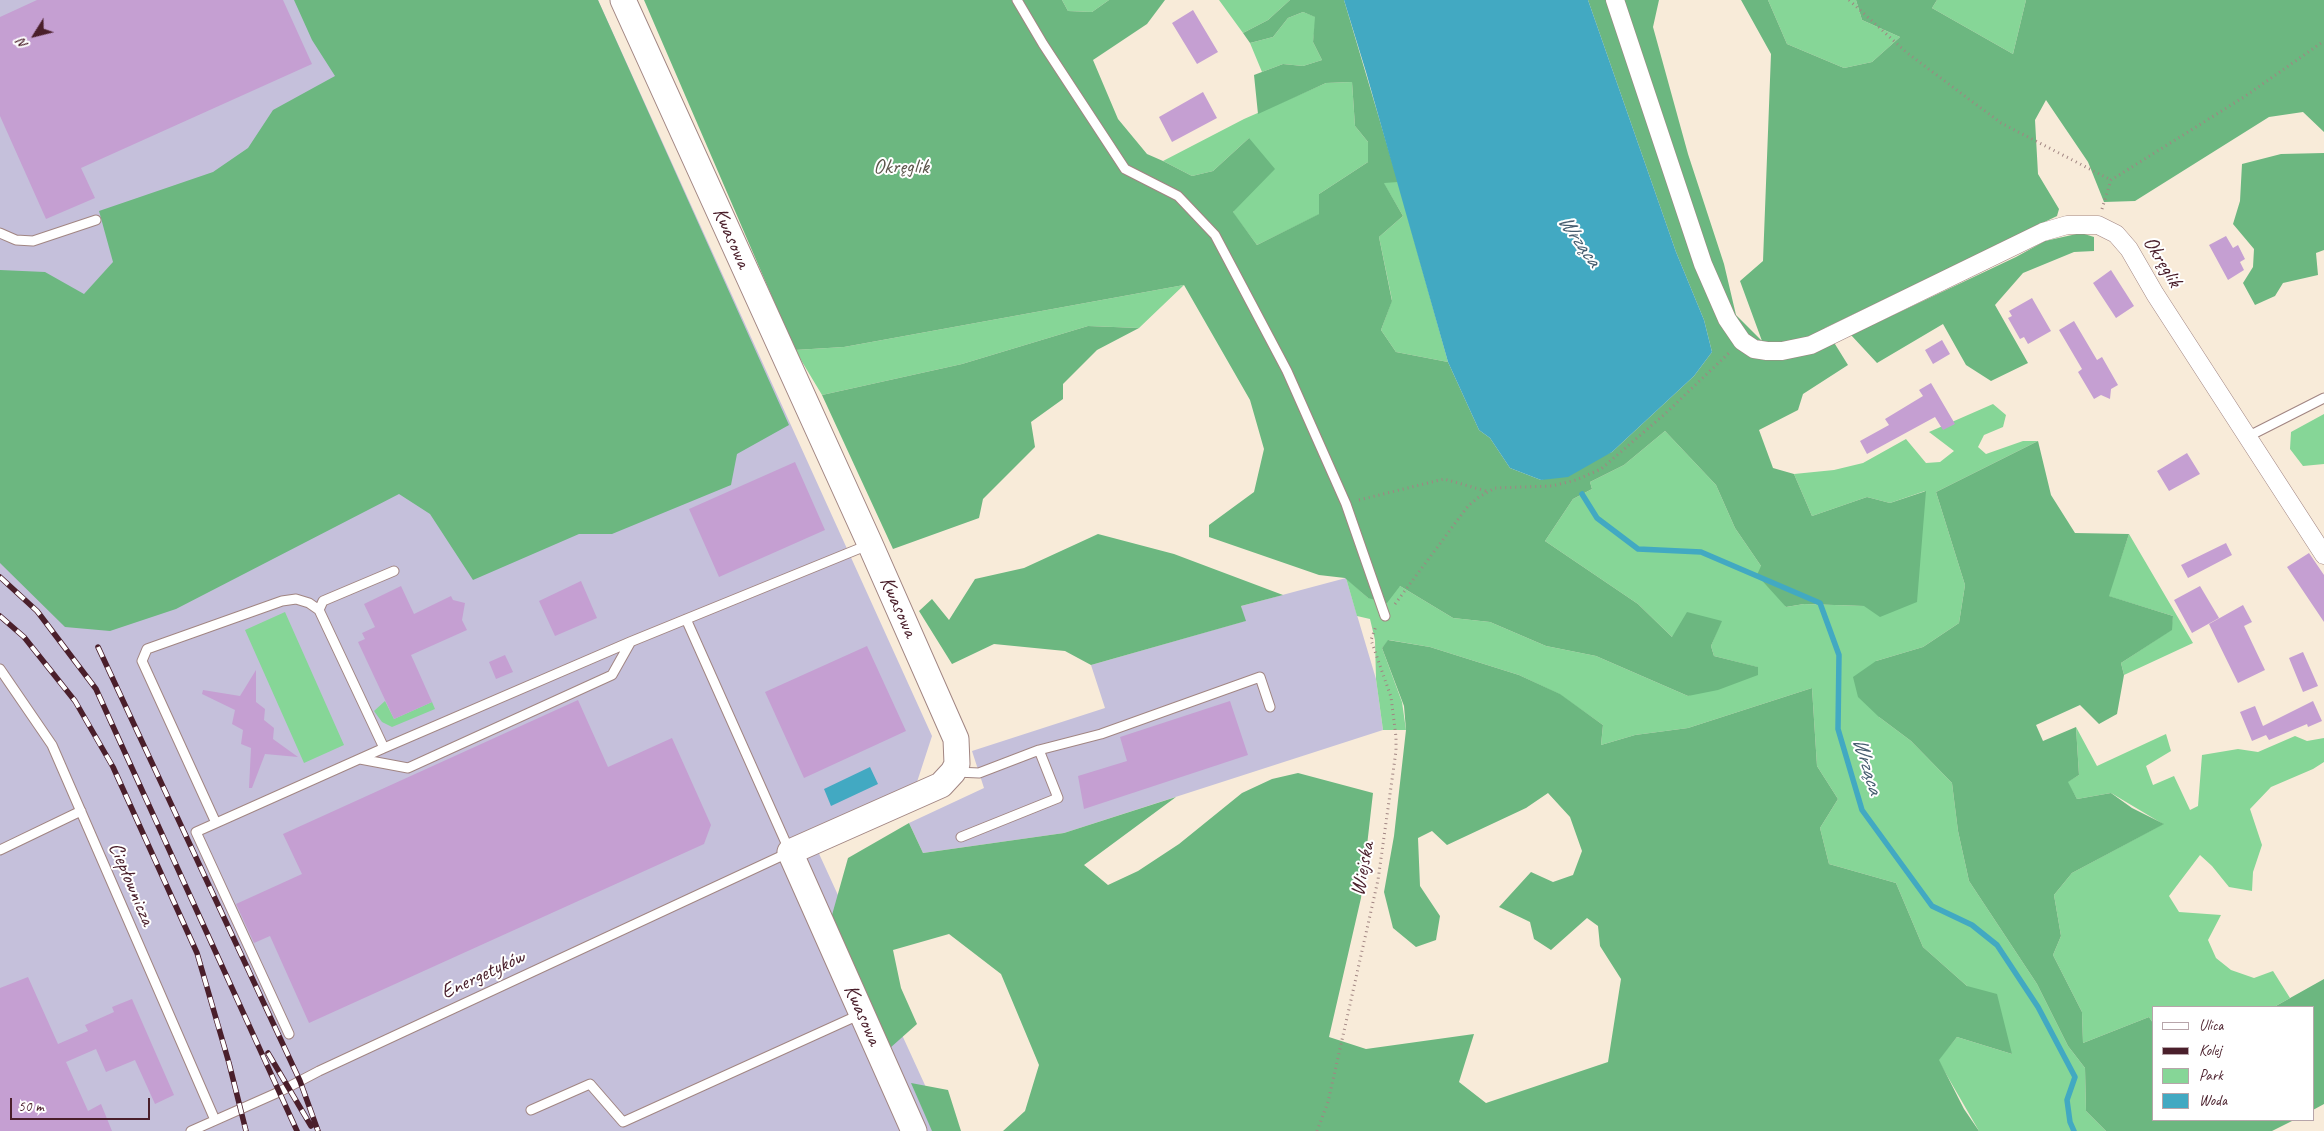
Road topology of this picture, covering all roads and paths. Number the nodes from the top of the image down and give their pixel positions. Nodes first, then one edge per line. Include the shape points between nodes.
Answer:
1 (623, 0) edge
2 (1017, 0) edge
3 (1615, 0) edge
4 (1849, 0) edge
5 (2324, 41) edge
6 (2111, 180) junction
7 (96, 220) dead end
8 (2098, 225) junction
9 (0, 233) edge
10 (1742, 341) junction
11 (2324, 398) edge
12 (2247, 437) junction
13 (1486, 491) junction
14 (1346, 504) junction
15 (870, 544) junction
16 (2324, 555) edge
17 (394, 571) dead end
18 (319, 610) junction
19 (1386, 616) junction
20 (686, 619) junction
21 (630, 642) junction
22 (0, 670) edge
23 (1270, 707) dead end
24 (384, 748) junction
25 (1039, 750) junction
26 (360, 759) junction
27 (954, 772) junction
28 (81, 811) junction
29 (216, 823) junction
30 (961, 837) dead end
31 (0, 850) edge
32 (790, 852) junction
33 (861, 1014) junction
34 (289, 1034) dead end
35 (531, 1110) dead end
36 (215, 1120) junction
37 (191, 1131) edge
38 (914, 1131) edge
39 (1317, 1131) edge

1 - 15 street, Kwasowa
2 - 14 lane via 1125,169 1178,196 1215,235 1287,371
3 - 10 street via 1703,264 1727,319
4 - 6 path via 1906,52 2001,123
5 - 6 path via 2244,97
6 - 8 path
7 - 9 lane via 33,241 16,240
8 - 10 street, Okręglik via 2067,224 2043,232 1811,345 1768,351 1754,349
8 - 12 street, Okręglik via 2116,234 2130,249 2155,294
10 - 13 path via 1666,414 1601,469 1552,486
11 - 12 lane
12 - 16 street, Okręglik
13 - 14 path via 1444,479
13 - 19 path, Wiejska via 1468,506
14 - 19 lane
15 - 20 lane
15 - 27 street, Kwasowa via 953,729 958,748
17 - 18 lane via 322,601
18 - 24 lane
18 - 29 lane via 309,602 296,599 282,601 147,649 142,661
19 - 39 path, Wiejska via 1374,628 1371,640 1391,697 1396,737 1387,825 1378,880 1330,1092
20 - 21 lane
20 - 32 lane
21 - 24 lane
21 - 26 lane via 612,675 408,768
22 - 28 lane, Ciepłownicza via 52,745
23 - 25 lane via 1260,677 1101,734
24 - 26 lane
25 - 27 lane via 979,772
25 - 30 lane via 1058,798
26 - 29 lane
27 - 32 street via 933,790
28 - 31 lane
28 - 36 lane, Ciepłownicza
29 - 34 lane via 196,832
32 - 33 street, Kwasowa
32 - 36 lane, Energetyków
33 - 35 lane via 623,1122 590,1084
33 - 38 street, Kwasowa
36 - 37 lane, Energetyków

